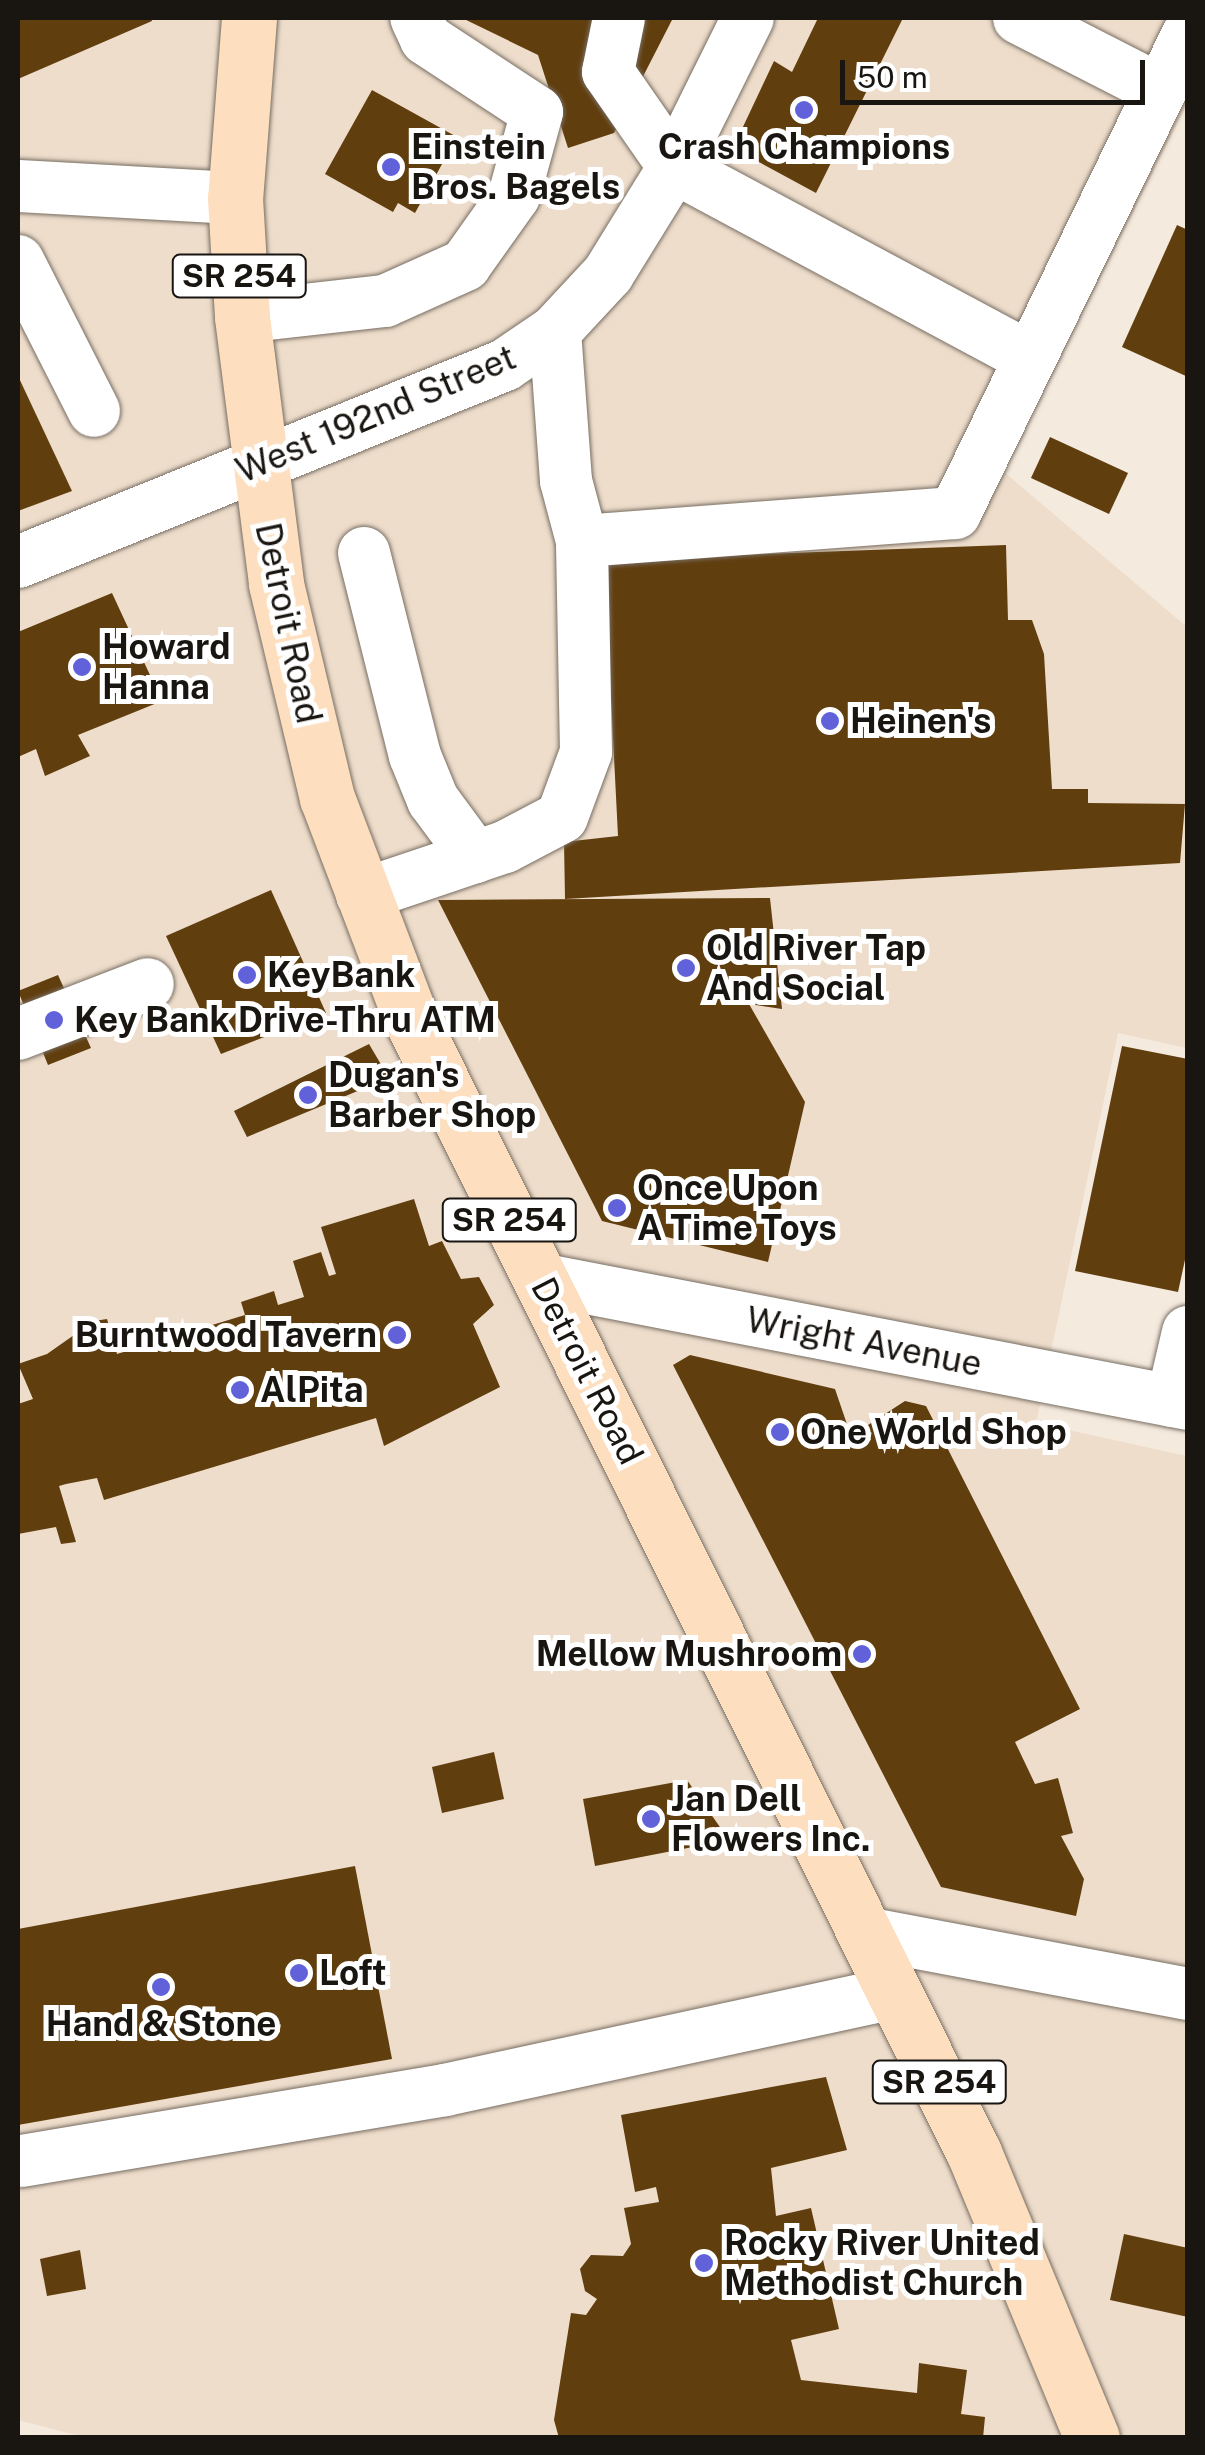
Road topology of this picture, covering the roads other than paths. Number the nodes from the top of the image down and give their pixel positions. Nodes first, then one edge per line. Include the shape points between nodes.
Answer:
1 (248, 18) edge
2 (416, 18) edge
3 (620, 18) edge
4 (748, 18) edge
5 (1020, 18) edge
6 (1188, 34) edge
7 (1160, 90) junction
8 (674, 166) junction
9 (18, 186) edge
10 (235, 198) junction
11 (18, 261) edge
12 (242, 318) junction
13 (556, 331) junction
14 (1028, 357) junction
15 (94, 411) dead end
16 (257, 467) junction
17 (582, 540) junction
18 (364, 553) dead end
19 (18, 562) edge
20 (476, 856) junction
21 (362, 895) junction
22 (148, 984) dead end
23 (18, 1034) edge
24 (540, 1279) junction
25 (1188, 1332) edge
26 (1180, 1403) edge
27 (866, 1932) junction
28 (894, 1993) junction
29 (1188, 1994) edge
30 (22, 2162) dead end
31 (1092, 2438) edge

1 - 10 main road, Detroit Road / SR 254
2 - 12 street via 426,39 537,112 514,196 466,265 385,301
3 - 8 street via 608,72
4 - 8 street, West 192nd Street
5 - 7 street
6 - 7 street
7 - 14 street
8 - 13 street, West 192nd Street via 608,274
8 - 14 street
9 - 10 street
10 - 12 main road, Detroit Road / SR 254
11 - 15 street
12 - 16 main road, Detroit Road / SR 254
13 - 16 street, West 192nd Street via 506,364
13 - 17 street via 566,481
14 - 17 street via 956,513
16 - 19 street, West 192nd Street
16 - 21 main road, Detroit Road / SR 254 via 326,798
17 - 20 street via 586,752 562,817
18 - 20 street via 415,756 432,800
20 - 21 street
21 - 24 main road, Detroit Road / SR 254 via 410,1017
22 - 23 street
24 - 26 street, Wright Avenue
24 - 27 main road, Detroit Road / SR 254
25 - 26 street
27 - 28 main road, Detroit Road / SR 254
27 - 29 street
28 - 30 street via 445,2090
28 - 31 main road, Detroit Road / SR 254 via 1013,2240

